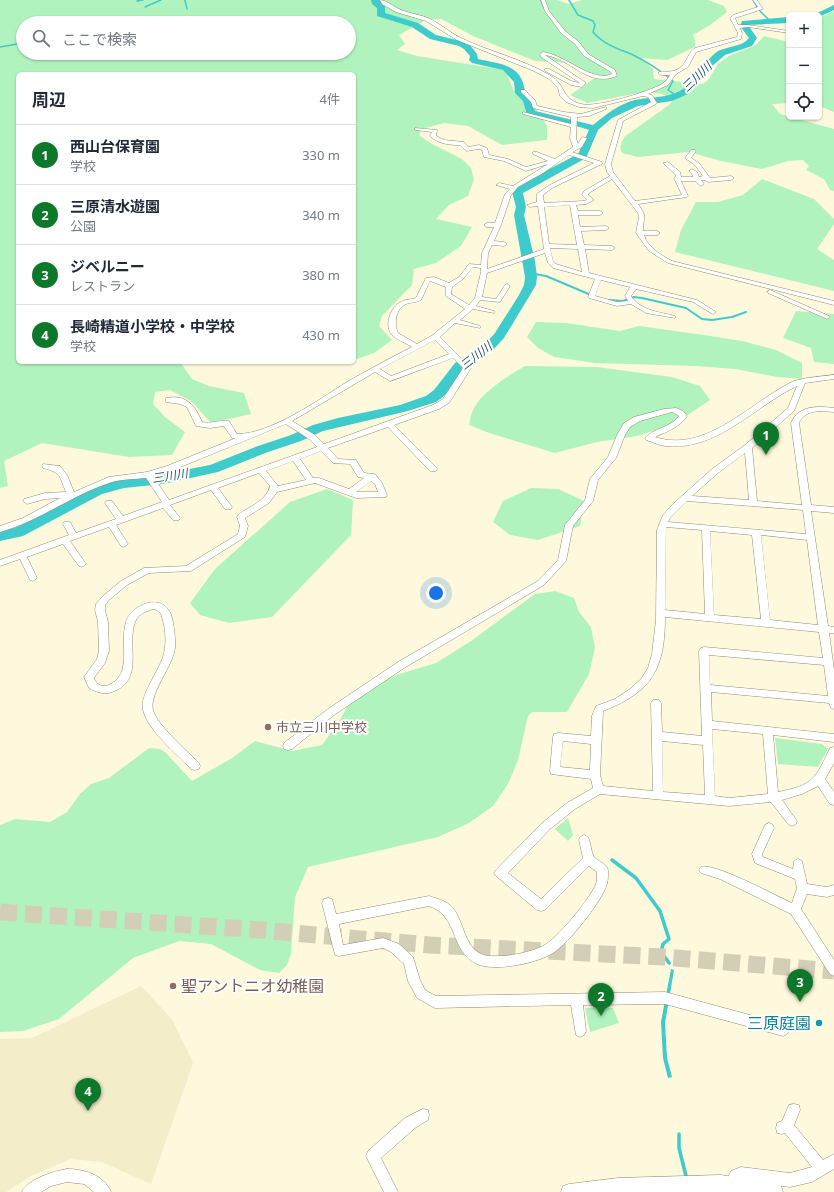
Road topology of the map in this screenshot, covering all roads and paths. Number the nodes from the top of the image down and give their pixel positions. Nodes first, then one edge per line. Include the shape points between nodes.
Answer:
1 (382, 0) edge
2 (544, 0) edge
3 (755, 0) edge
4 (738, 27) junction
5 (786, 32) edge
6 (527, 66) junction
7 (523, 91) dead end
8 (643, 94) junction
9 (609, 106) dead end
10 (526, 113) dead end
11 (573, 122) junction
12 (417, 129) dead end
13 (584, 138) dead end
14 (576, 147) junction
15 (693, 152) dead end
16 (535, 153) dead end
17 (570, 154) junction
18 (556, 161) junction
19 (598, 163) junction
20 (666, 163) dead end
21 (608, 164) junction
22 (692, 171) dead end
23 (614, 176) junction
24 (677, 178) junction
25 (696, 178) junction
26 (707, 178) junction
27 (732, 178) dead end
28 (701, 184) dead end
29 (499, 185) dead end
30 (514, 188) junction
31 (685, 196) junction
32 (573, 203) junction
33 (634, 203) junction
34 (541, 204) junction
35 (530, 205) dead end
36 (668, 206) dead end
37 (575, 213) junction
38 (600, 213) dead end
39 (487, 225) dead end
40 (498, 225) junction
41 (578, 228) junction
42 (606, 228) dead end
43 (639, 233) junction
44 (657, 233) dead end
45 (490, 243) junction
46 (504, 244) dead end
47 (581, 247) junction
48 (546, 248) junction
49 (612, 248) dead end
50 (484, 269) junction
51 (586, 275) junction
52 (599, 278) junction
53 (449, 286) junction
54 (507, 286) dead end
55 (634, 286) junction
56 (763, 286) junction
57 (478, 298) junction
58 (630, 299) junction
59 (834, 304) edge
60 (471, 308) junction
61 (492, 312) dead end
62 (713, 312) dead end
63 (827, 316) dead end
64 (672, 317) dead end
65 (455, 321) junction
66 (478, 327) dead end
67 (436, 337) junction
68 (417, 347) junction
69 (456, 357) junction
70 (375, 369) junction
71 (834, 378) edge
72 (802, 382) junction
73 (169, 400) dead end
74 (791, 409) junction
75 (834, 410) edge
76 (801, 414) junction
77 (287, 421) junction
78 (389, 424) junction
79 (248, 436) junction
80 (323, 447) junction
81 (748, 447) junction
82 (294, 458) junction
83 (46, 466) dead end
84 (261, 470) junction
85 (433, 470) dead end
86 (149, 475) junction
87 (372, 476) junction
88 (310, 479) dead end
89 (213, 487) junction
90 (274, 490) junction
91 (72, 493) junction
92 (349, 493) junction
93 (685, 498) junction
94 (27, 501) dead end
95 (109, 503) dead end
96 (167, 503) junction
97 (753, 504) junction
98 (228, 507) dead end
99 (807, 508) junction
100 (834, 510) edge
101 (176, 518) dead end
102 (121, 520) junction
103 (67, 524) dead end
104 (111, 524) junction
105 (663, 524) junction
106 (706, 528) junction
107 (0, 529) edge
108 (756, 532) junction
109 (74, 537) junction
110 (811, 537) junction
111 (65, 540) junction
112 (124, 544) dead end
113 (22, 555) junction
114 (0, 563) edge
115 (82, 564) dead end
116 (33, 578) dead end
117 (661, 613) junction
118 (710, 617) junction
119 (766, 623) junction
120 (824, 629) junction
121 (834, 630) edge
122 (827, 662) junction
123 (705, 688) junction
124 (656, 703) dead end
125 (834, 703) edge
126 (707, 724) junction
127 (768, 732) junction
128 (657, 736) junction
129 (834, 738) edge
130 (596, 740) junction
131 (707, 741) junction
132 (288, 746) dead end
133 (833, 754) edge
134 (195, 766) dead end
135 (596, 776) junction
136 (819, 779) junction
137 (599, 790) junction
138 (658, 795) junction
139 (773, 797) junction
140 (834, 801) edge
141 (710, 802) junction
142 (792, 821) dead end
143 (769, 828) dead end
144 (584, 840) dead end
145 (588, 859) junction
146 (798, 864) dead end
147 (705, 870) dead end
148 (799, 876) junction
149 (803, 888) junction
150 (834, 890) edge
151 (328, 903) dead end
152 (794, 910) junction
153 (332, 920) junction
154 (834, 970) edge
155 (576, 1000) junction
156 (783, 1030) dead end
157 (580, 1031) dead end
158 (794, 1110) dead end
159 (423, 1115) dead end
160 (834, 1162) edge
161 (822, 1169) junction
162 (732, 1184) junction
163 (29, 1192) edge
164 (104, 1192) edge
165 (391, 1192) edge
166 (569, 1192) edge
167 (775, 1192) edge

1 - 6 street via 398,11 428,20 459,39
2 - 6 street via 547,11 563,32 577,42 586,55 613,71 614,75 609,78 598,77 550,54 542,54 581,80 583,83 578,86 552,71
3 - 4 street via 761,8 732,18
4 - 5 street
4 - 8 street via 739,38 697,48 686,66 668,76 666,84
6 - 8 street via 551,78 560,87 563,96 577,105 593,106
7 - 11 street via 535,107
8 - 21 street via 653,101 649,107 620,120
9 - 11 street via 580,116
10 - 11 street
11 - 14 street
12 - 18 street via 435,131 435,138 462,143 466,150 485,149 486,156 506,160 526,169
13 - 14 street via 580,146
14 - 17 street
15 - 26 street via 688,158 697,164
16 - 18 street
17 - 18 street
17 - 19 street
18 - 30 street
19 - 21 street
19 - 34 street via 540,194
20 - 24 street via 679,175
21 - 23 street
22 - 25 street
23 - 32 street via 585,194 591,200
23 - 33 street
24 - 25 street
24 - 31 street
25 - 26 street
25 - 28 street
26 - 27 street
29 - 30 street
30 - 40 street via 508,194
31 - 33 street via 679,199
31 - 36 street via 686,199 668,202
32 - 34 street
32 - 37 street
33 - 43 street via 642,217 638,226
34 - 35 street
34 - 48 street
37 - 38 street
37 - 41 street
39 - 40 street
40 - 45 street
41 - 42 street
41 - 47 street
43 - 44 street
43 - 56 street via 654,254 670,262
45 - 46 street
45 - 50 street via 485,253
47 - 48 street
47 - 49 street
47 - 51 street
48 - 50 street via 520,260
48 - 51 street via 550,262 556,267
50 - 53 street via 471,265 461,278
50 - 57 street
51 - 52 street
52 - 55 street
52 - 58 street via 592,295 617,304
53 - 60 street via 448,295
53 - 68 street via 434,279 428,280 419,299 404,303 394,312 392,326 395,334
54 - 57 street via 498,301
55 - 58 street
55 - 62 street via 696,301
56 - 59 street
56 - 63 street via 766,291
57 - 60 street
58 - 64 street via 648,312
60 - 61 street
60 - 65 street
65 - 66 street
65 - 67 street
67 - 68 street
67 - 69 street
68 - 70 street
69 - 70 street via 390,379
69 - 78 street via 467,368 446,401
70 - 77 street
71 - 72 street
72 - 74 street
72 - 132 street via 794,384 724,428 699,440 674,444 656,442 649,438 680,422 683,416 673,410 636,419 627,425 612,458 594,479 589,501 569,524 562,561 541,583 401,665 331,712
73 - 79 street via 189,403 199,424 210,426 226,423 235,436
74 - 76 street
74 - 81 street
75 - 76 street via 815,409
76 - 99 street via 795,422
77 - 79 street
77 - 80 street
78 - 80 street
78 - 85 street
79 - 86 street via 188,462
80 - 82 street
80 - 87 street via 336,461 353,462 361,475
81 - 93 street via 715,471
81 - 97 street
82 - 84 street
82 - 88 street
83 - 91 street via 57,468
84 - 89 street
84 - 90 street via 274,486
86 - 91 street via 112,479
86 - 96 street
87 - 92 street
87 - 92 street via 380,485 383,495
89 - 96 street
89 - 98 street
90 - 92 street via 316,480
90 - 134 street via 260,506 249,510 241,517 242,535 231,543 188,569 142,572 116,589 101,604 104,651 102,660 89,677 92,685 103,690 113,688 125,678 128,667 129,623 134,613 142,608 154,606 166,613 169,654 147,709 151,717
91 - 94 street
91 - 107 street via 26,520
93 - 97 street
93 - 105 street via 671,511
95 - 102 street
96 - 101 street via 166,506
96 - 102 street
97 - 99 street
99 - 100 street
99 - 110 street
102 - 104 street
103 - 109 street
104 - 109 street
104 - 112 street
105 - 106 street
105 - 117 street
106 - 108 street
106 - 118 street
108 - 110 street
108 - 119 street
109 - 111 street
110 - 120 street
111 - 113 street
111 - 115 street
113 - 114 street
113 - 116 street
117 - 118 street
117 - 130 street via 658,655 650,674 636,690 610,706 599,709
118 - 119 street
119 - 120 street
120 - 121 street
120 - 122 street
122 - 123 street via 704,651
122 - 125 street
123 - 125 street
123 - 126 street
124 - 128 street
126 - 127 street
126 - 131 street
127 - 129 street
127 - 139 street
128 - 131 street
128 - 138 street
130 - 135 street
130 - 135 street via 558,736 555,771
131 - 141 street
133 - 136 street
135 - 137 street
136 - 139 street via 805,790
136 - 140 street
137 - 138 street
137 - 145 street via 571,806 546,826 500,873 541,906
138 - 141 street
139 - 141 street via 748,801
139 - 142 street
143 - 148 street via 757,854 759,860
144 - 145 street
145 - 153 street via 603,870 598,891 553,946 529,956 491,962 473,957 450,912 429,901
146 - 148 street
147 - 152 street via 722,875
148 - 149 street
149 - 150 street via 827,892
149 - 152 street
151 - 153 street
152 - 154 street
153 - 155 street via 339,951 383,943 395,948 410,961 414,981 421,994 435,1002
155 - 156 street via 665,998
155 - 157 street
158 - 161 street via 784,1128
159 - 165 street via 410,1123 373,1156
160 - 161 street
161 - 162 street via 812,1175 790,1180 741,1174 736,1176
162 - 166 main road via 618,1186
162 - 167 main road
163 - 164 street via 50,1179 70,1175 95,1183

